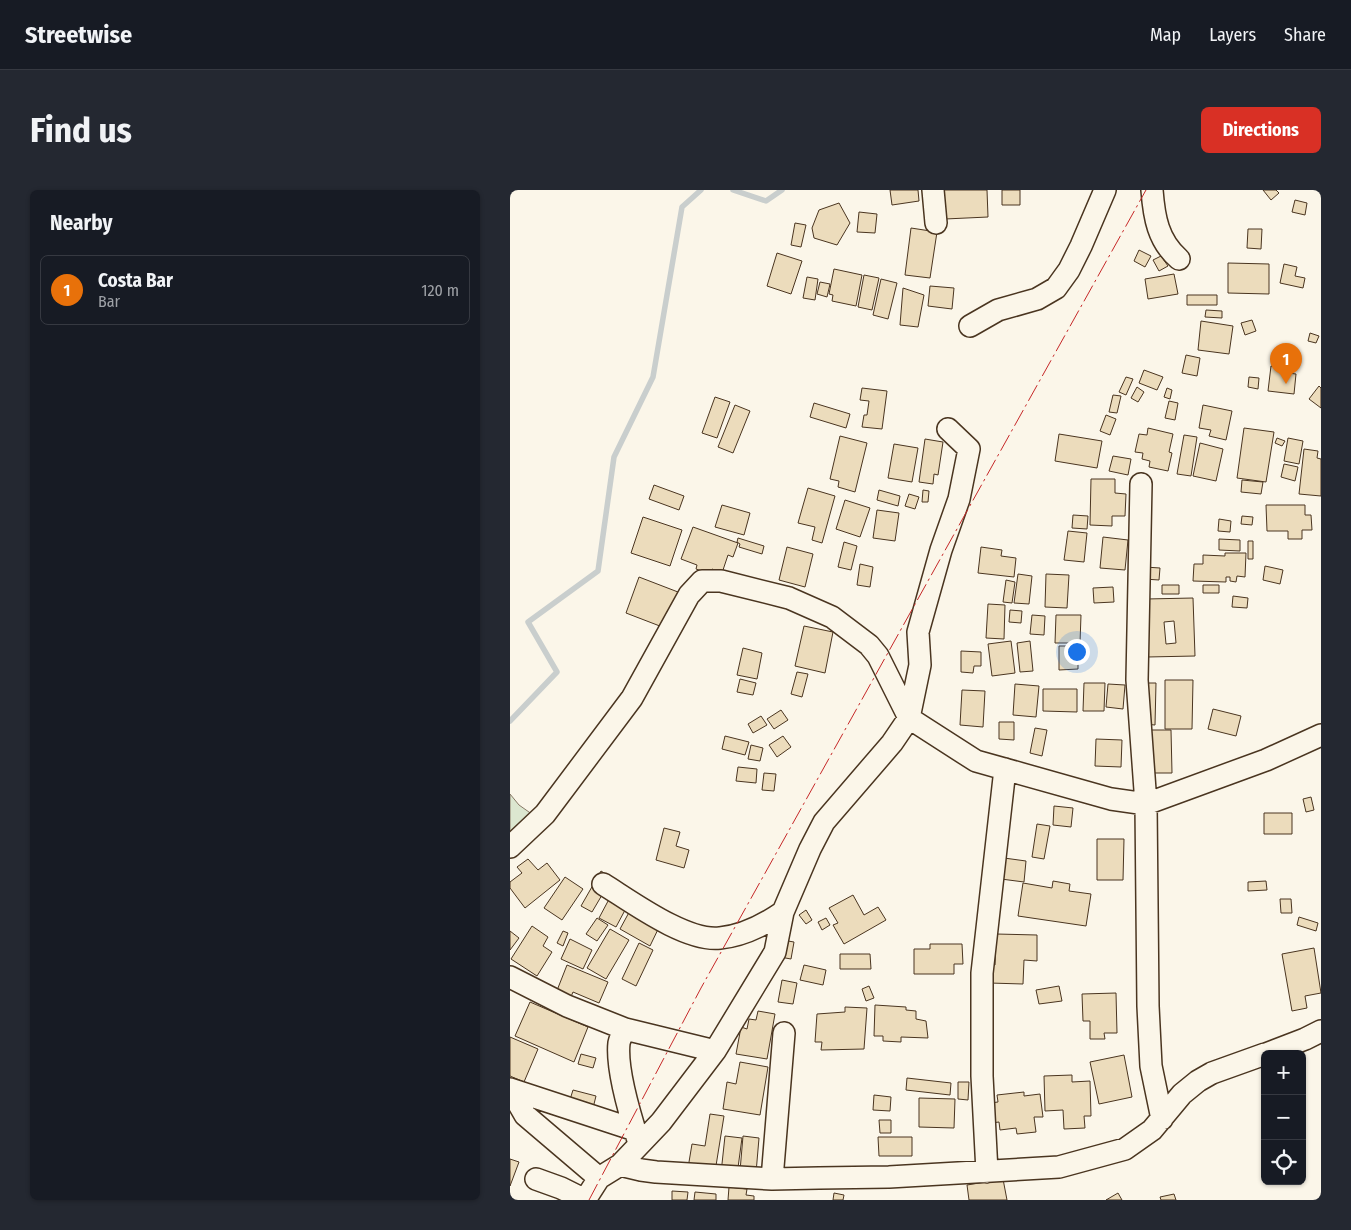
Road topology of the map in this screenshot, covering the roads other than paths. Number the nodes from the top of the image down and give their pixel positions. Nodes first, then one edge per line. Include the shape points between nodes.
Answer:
1 (933, 190) edge
2 (1105, 190) edge
3 (1152, 190) edge
4 (936, 223) dead end
5 (1179, 259) dead end
6 (970, 326) dead end
7 (948, 429) dead end
8 (1141, 484) dead end
9 (909, 718) junction
10 (1321, 735) edge
11 (1005, 769) junction
12 (1146, 804) junction
13 (510, 847) edge
14 (603, 884) dead end
15 (783, 912) junction
16 (510, 977) edge
17 (625, 1028) junction
18 (1321, 1032) edge
19 (784, 1033) dead end
20 (1276, 1050) edge
21 (715, 1051) junction
22 (1261, 1056) edge
23 (510, 1089) edge
24 (1162, 1119) junction
25 (637, 1138) junction
26 (620, 1165) junction
27 (987, 1172) junction
28 (599, 1178) junction
29 (772, 1178) junction
30 (536, 1179) dead end
31 (585, 1200) edge

1 - 4 street
2 - 6 street via 1081,246 1056,288 1037,299 998,310
3 - 5 street via 1157,226 1170,251
7 - 9 street via 969,449 959,499 918,632 920,665
8 - 12 street via 1137,680
9 - 11 street via 976,760
9 - 13 street via 869,644 832,617 789,598 722,581 702,581 689,595 632,698 545,814
9 - 15 street via 892,743 824,822
10 - 12 street via 1266,760
11 - 12 street via 1110,799
11 - 27 street via 982,973 982,1076
12 - 24 street via 1148,1006 1152,1066
14 - 15 street via 653,916 704,938 738,934 763,925
15 - 21 street via 775,952
16 - 17 street via 566,1006
17 - 21 street
17 - 25 street via 619,1041 619,1055 627,1106
18 - 20 street
19 - 29 street
21 - 25 street via 676,1103
22 - 24 street via 1198,1081 1182,1094
23 - 25 street
23 - 28 street via 525,1115
24 - 27 street via 1125,1149 1059,1167
25 - 26 street
26 - 28 street
26 - 29 street via 656,1172
27 - 29 street
28 - 31 street
30 - 31 street

